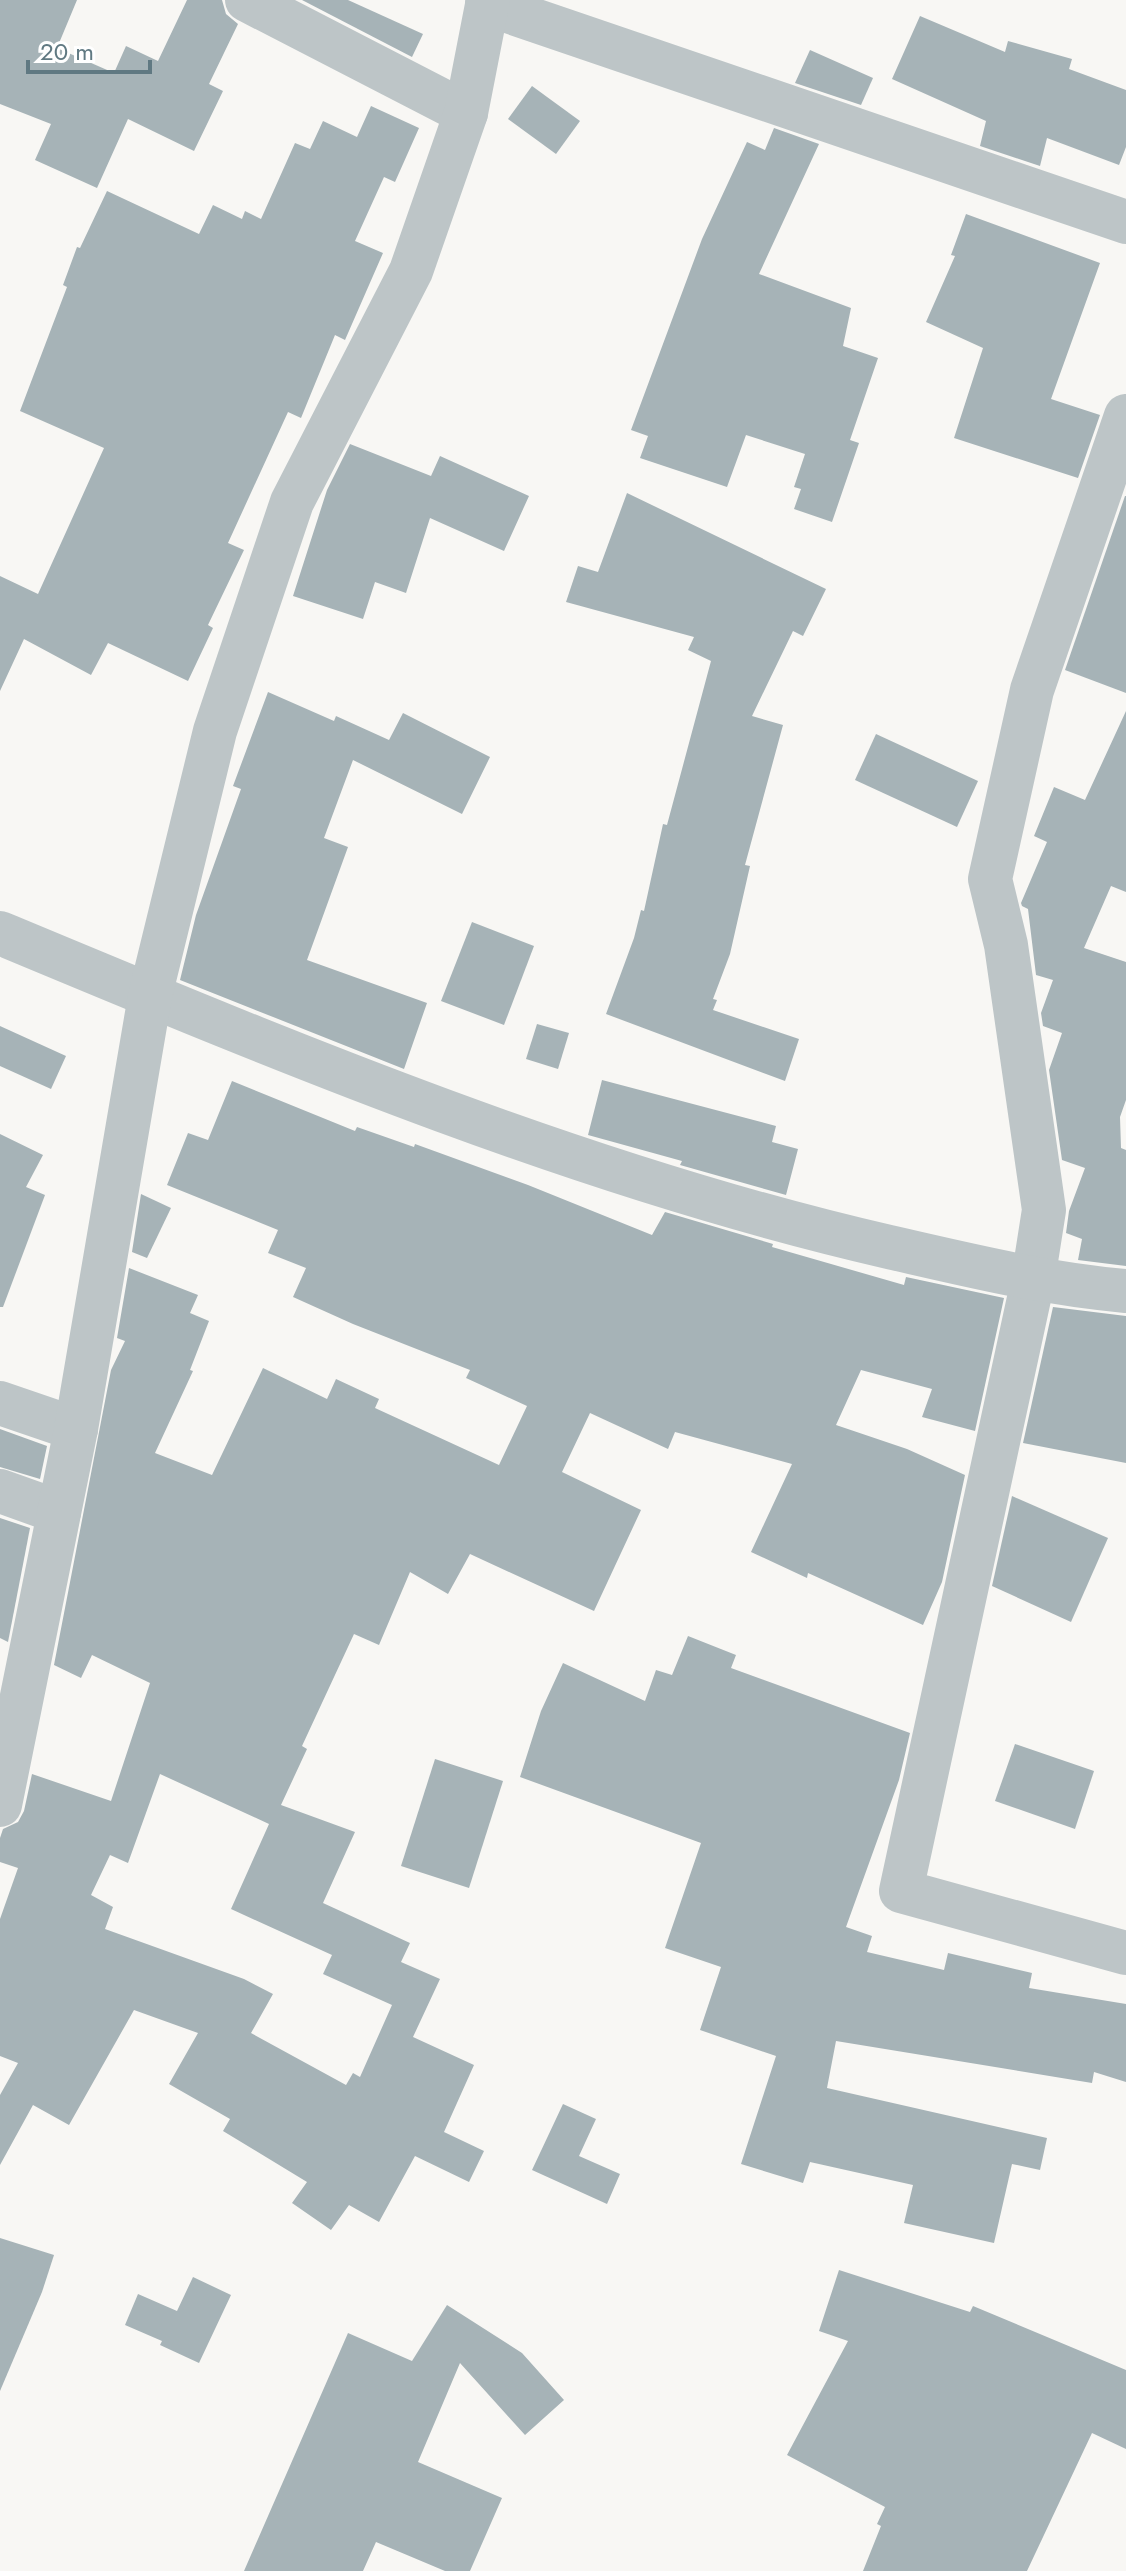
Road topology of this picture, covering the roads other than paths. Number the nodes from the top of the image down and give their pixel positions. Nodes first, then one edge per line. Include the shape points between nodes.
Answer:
1 (247, 0) edge
2 (487, 2) edge
3 (466, 113) junction
4 (1126, 222) edge
5 (1126, 416) edge
6 (0, 933) edge
7 (150, 996) junction
8 (1033, 1280) junction
9 (1126, 1291) edge
10 (0, 1403) edge
11 (76, 1429) junction
12 (0, 1491) edge
13 (59, 1512) junction
14 (0, 1805) edge
15 (1126, 1953) edge

1 - 3 street
2 - 3 street
2 - 4 street
3 - 7 street via 411,271 292,502 215,731
5 - 8 street via 1032,690 990,879 1006,945 1044,1210
6 - 7 street
7 - 8 street via 625,1176 797,1226
7 - 11 street
8 - 9 street
8 - 15 street via 901,1891
10 - 11 street
11 - 13 street
12 - 13 street
13 - 14 street

